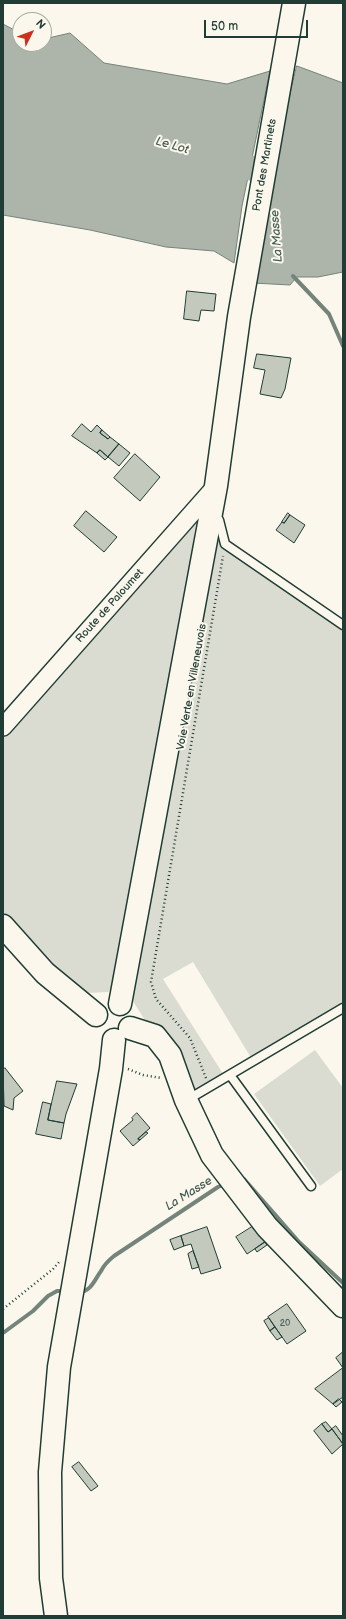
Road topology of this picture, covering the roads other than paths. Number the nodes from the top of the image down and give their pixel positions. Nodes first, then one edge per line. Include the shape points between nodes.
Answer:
1 (293, 8) edge
2 (216, 486) junction
3 (210, 514) junction
4 (343, 625) edge
5 (3, 727) edge
6 (3, 926) edge
7 (120, 1004) junction
8 (343, 1008) edge
9 (96, 1015) junction
10 (122, 1034) junction
11 (230, 1075) junction
12 (186, 1100) junction
13 (311, 1186) dead end
14 (343, 1306) edge
15 (56, 1616) edge

1 - 2 street, Pont des Martinets via 239,317
2 - 3 street, Pont des Martinets
2 - 5 street, Route de Paloumet
3 - 4 lane via 219,520 226,544
3 - 7 street, Pont des Martinets
6 - 9 street via 45,973
7 - 9 street via 103,1006
7 - 10 street via 131,1017
8 - 11 lane
9 - 10 street via 95,1021 103,1036
10 - 12 street via 155,1036 170,1055
10 - 15 street via 111,1069 59,1366 50,1472 51,1578
11 - 12 lane
11 - 13 lane
12 - 14 street via 212,1155 234,1184 267,1227

